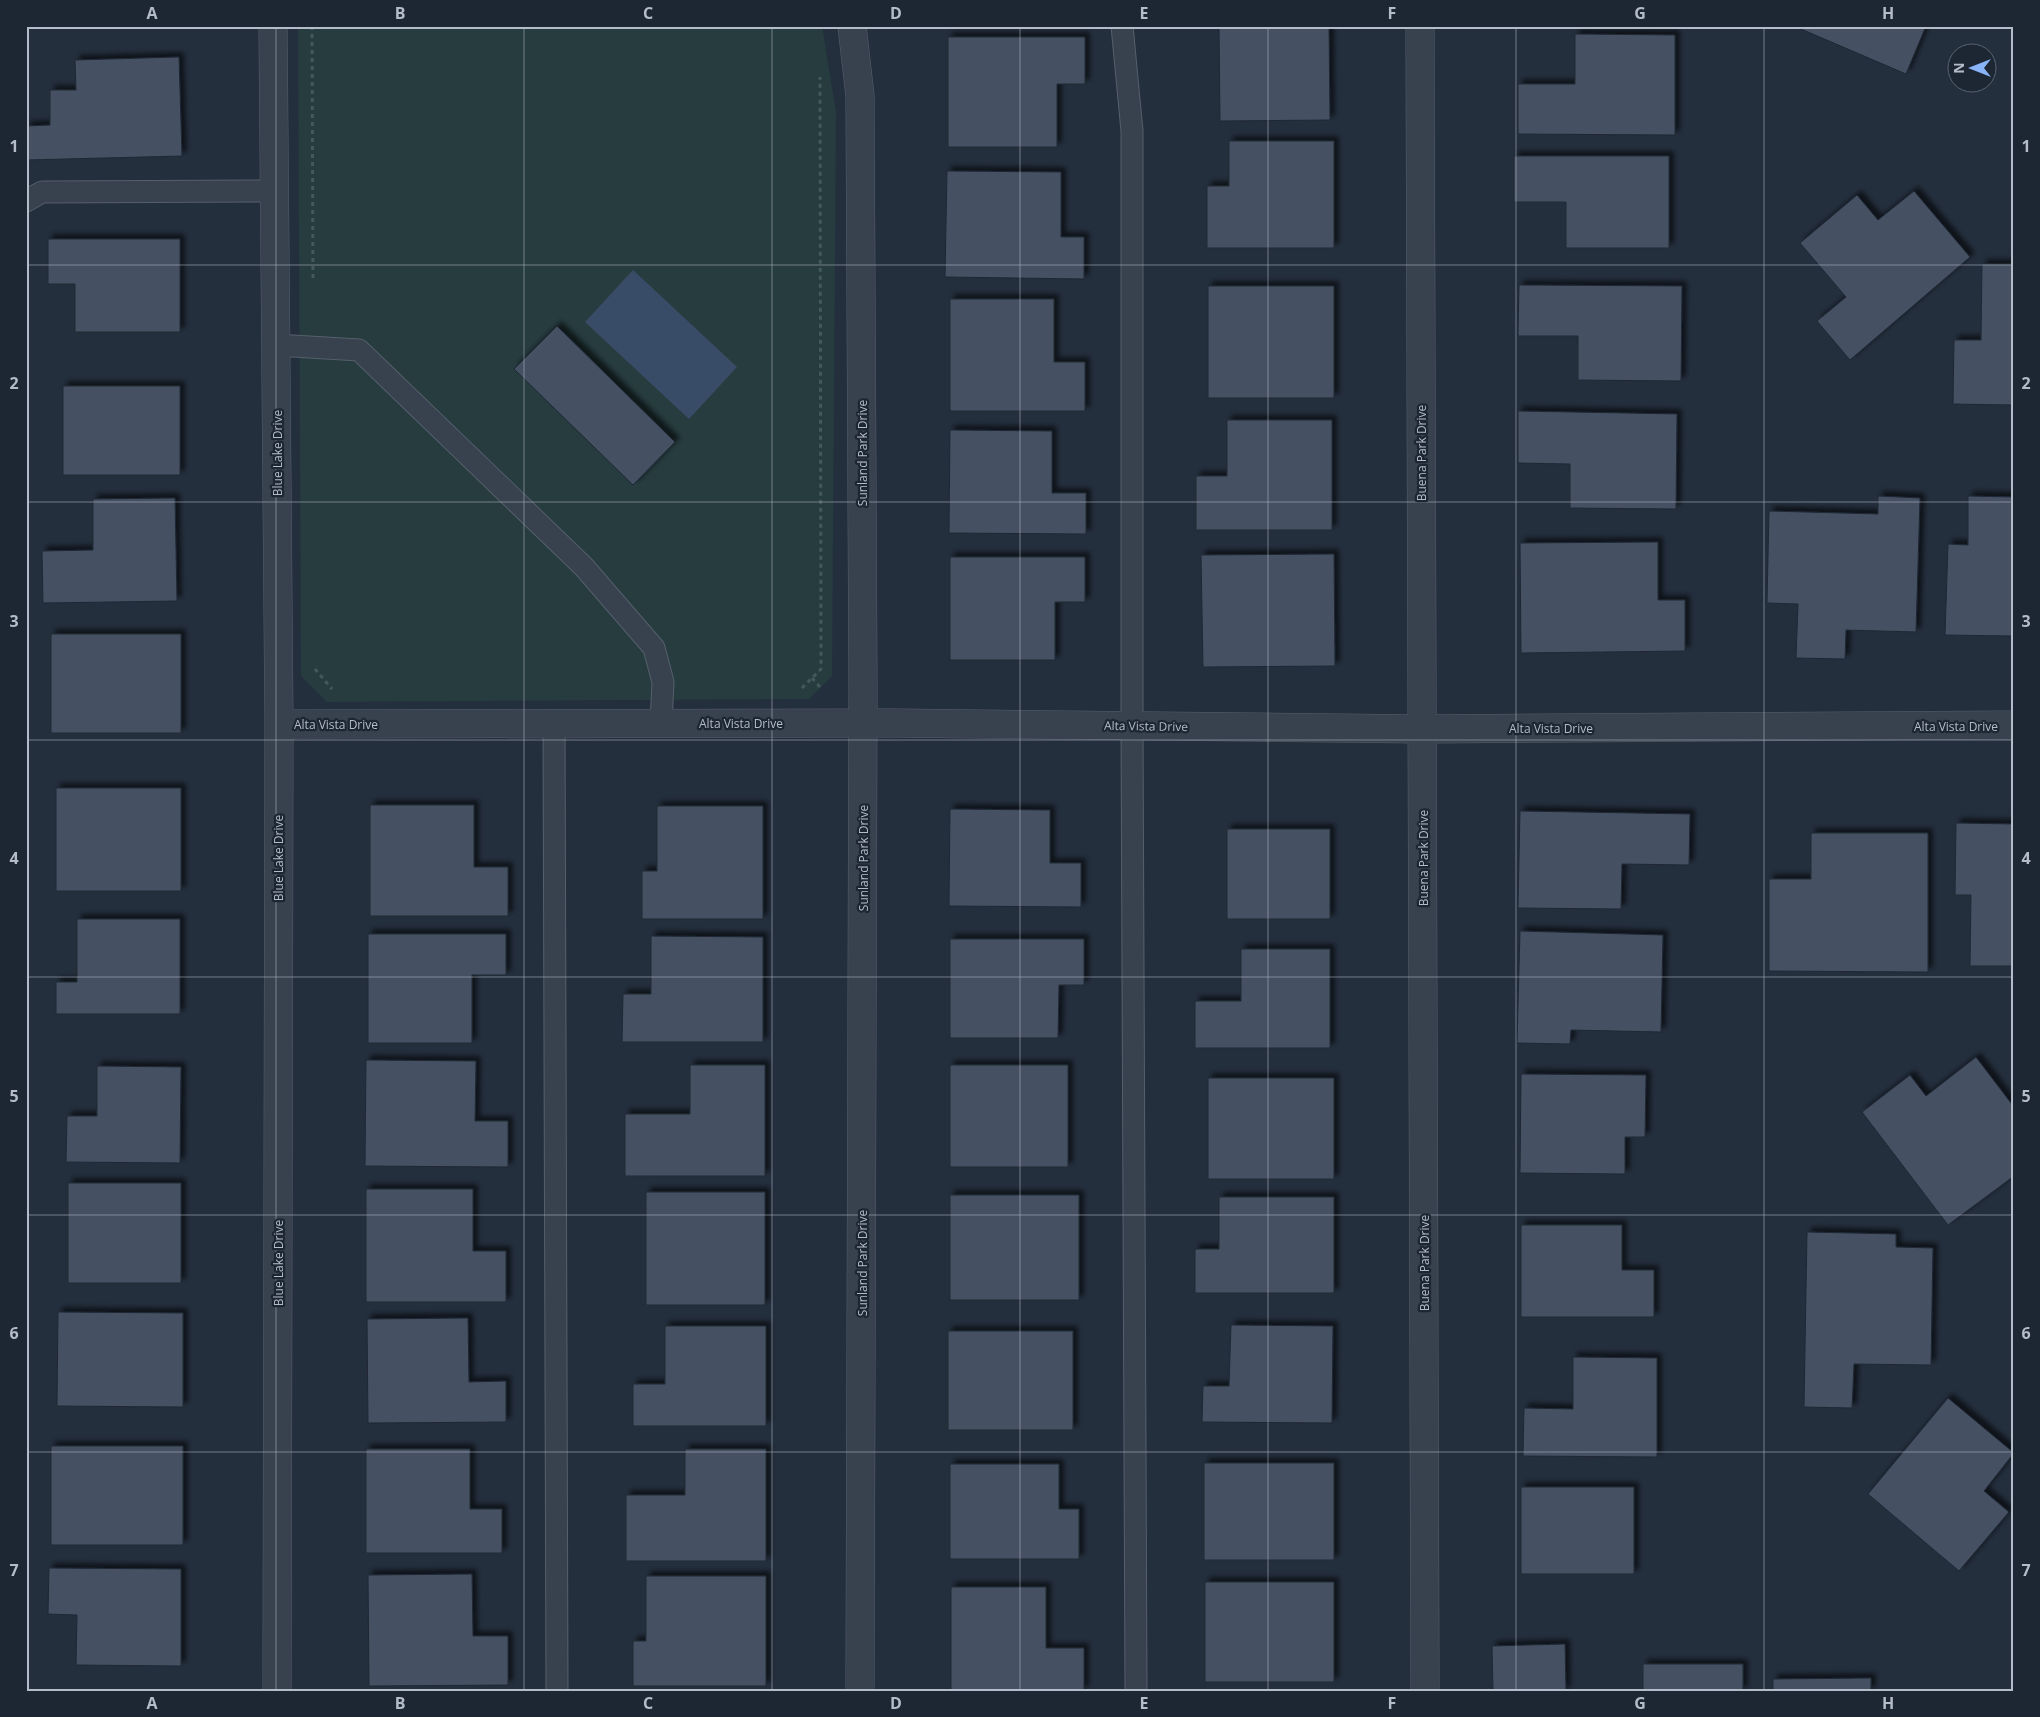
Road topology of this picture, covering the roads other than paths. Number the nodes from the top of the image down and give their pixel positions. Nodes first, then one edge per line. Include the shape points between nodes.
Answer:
1 (273, 26) edge
2 (852, 26) edge
3 (1122, 26) edge
4 (1420, 26) edge
5 (274, 191) junction
6 (26, 201) edge
7 (276, 345) junction
8 (554, 723) junction
9 (661, 723) junction
10 (863, 723) junction
11 (278, 724) junction
12 (2014, 725) edge
13 (1132, 726) junction
14 (1422, 729) junction
15 (277, 1691) edge
16 (557, 1691) edge
17 (860, 1691) edge
18 (1136, 1691) edge
19 (1424, 1691) edge

1 - 5 street, Blue Lake Drive
2 - 10 street, Sunland Park Drive via 860,96
3 - 13 lane via 1132,131
4 - 14 street, Buena Park Drive
5 - 6 lane via 42,192
5 - 7 street, Blue Lake Drive
7 - 9 lane via 359,350 577,560 654,648 663,682
7 - 11 street, Blue Lake Drive
8 - 9 street, Alta Vista Drive
8 - 11 street, Alta Vista Drive
8 - 16 lane
9 - 10 street, Alta Vista Drive
10 - 13 street, Alta Vista Drive
10 - 17 street, Sunland Park Drive
11 - 15 street, Blue Lake Drive
12 - 14 street, Alta Vista Drive
13 - 14 street, Alta Vista Drive
13 - 18 lane
14 - 19 street, Buena Park Drive

